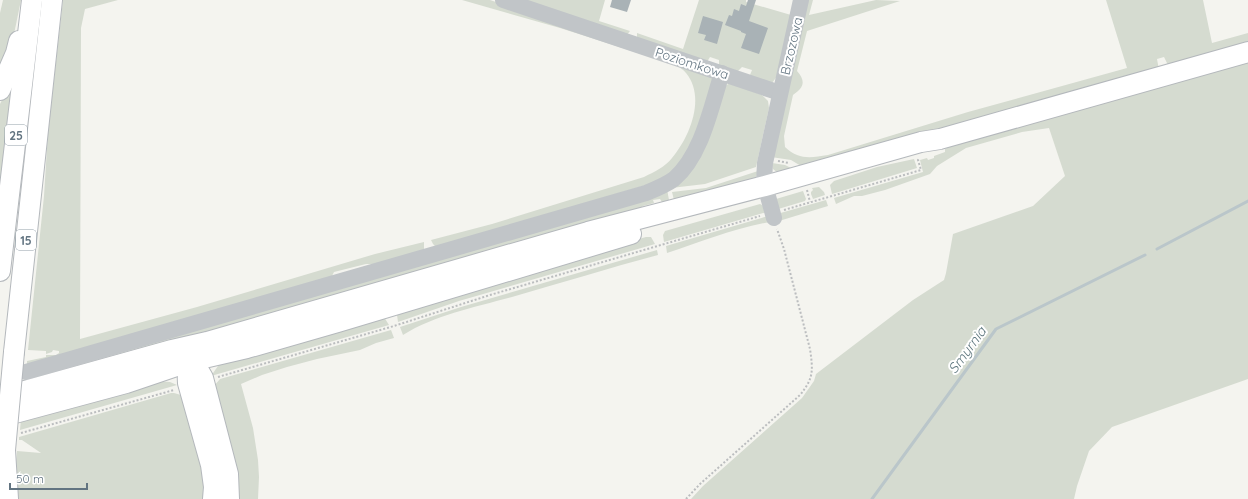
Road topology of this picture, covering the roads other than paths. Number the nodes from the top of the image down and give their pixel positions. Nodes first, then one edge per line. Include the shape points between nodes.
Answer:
1 (27, 0) edge
2 (32, 0) edge
3 (52, 0) edge
4 (503, 0) edge
5 (802, 0) edge
6 (1248, 52) edge
7 (722, 73) junction
8 (0, 90) edge
9 (780, 93) junction
10 (770, 203) junction
11 (0, 271) edge
12 (207, 342) junction
13 (247, 348) junction
14 (172, 350) junction
15 (191, 361) junction
16 (26, 372) dead end
17 (126, 382) junction
18 (196, 383) junction
19 (0, 398) edge
20 (0, 417) edge
21 (10, 443) junction
22 (0, 491) edge
23 (8, 499) edge
24 (213, 499) edge
25 (229, 499) edge

1 - 8 main road via 16,53
2 - 11 main road, 25
3 - 21 main road, 15, bridge via 14,352
4 - 7 street, Poziomkowa
5 - 9 street, Brzozowa
6 - 10 main road via 940,139 923,148 805,185
7 - 9 street, Poziomkowa
7 - 16 street via 702,138 693,156 674,179 646,193
9 - 10 street via 765,159 764,174
10 - 12 main road via 588,232
10 - 13 main road via 643,230
12 - 14 main road
12 - 15 main road
13 - 15 main road
13 - 18 main road via 218,359
14 - 15 main road
14 - 19 main road
15 - 17 main road
15 - 18 main road via 199,370
17 - 18 main road via 168,376
17 - 20 main road
18 - 24 main road via 211,464
18 - 25 main road via 228,474
21 - 22 main road
21 - 23 main road, 15

